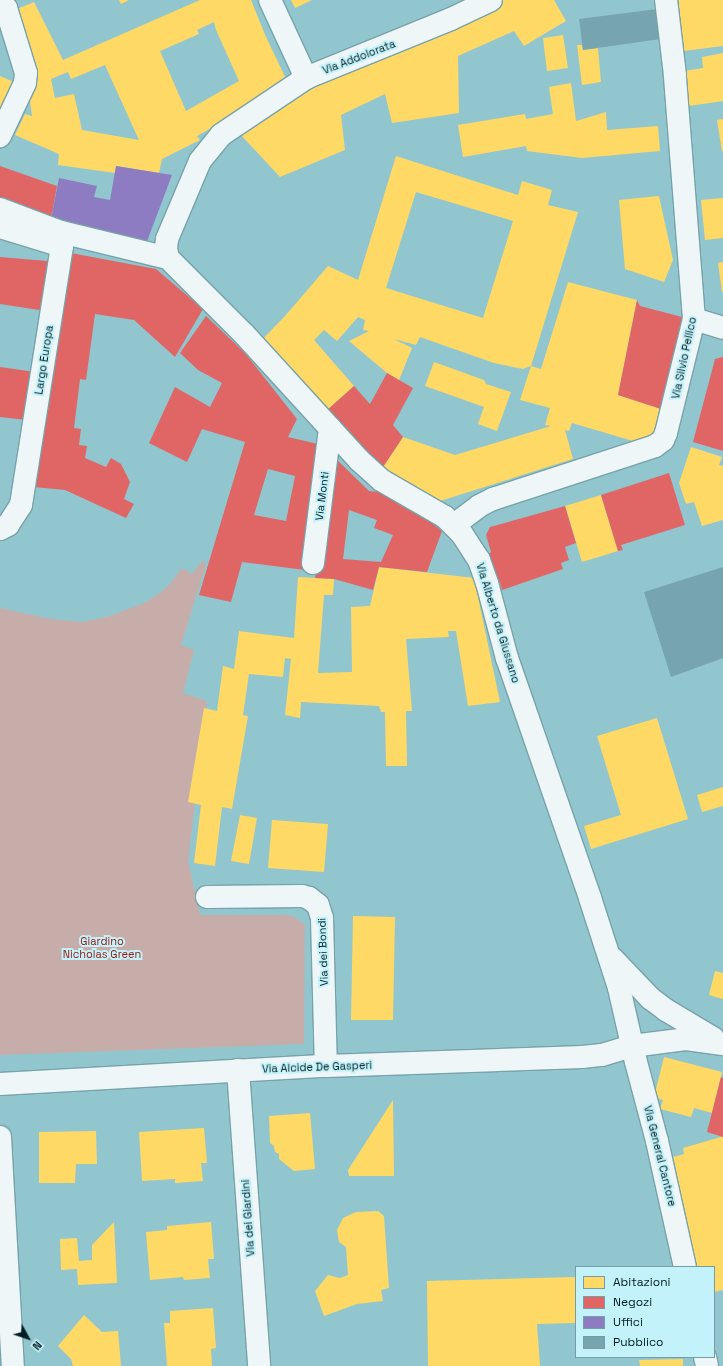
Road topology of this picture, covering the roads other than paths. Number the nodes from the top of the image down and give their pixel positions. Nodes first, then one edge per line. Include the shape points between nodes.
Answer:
1 (270, 0) edge
2 (490, 0) edge
3 (666, 0) edge
4 (8, 4) edge
5 (306, 78) junction
6 (0, 136) edge
7 (0, 209) edge
8 (0, 227) edge
9 (168, 258) junction
10 (694, 319) junction
11 (723, 328) edge
12 (330, 428) junction
13 (454, 525) junction
14 (0, 529) edge
15 (313, 563) dead end
16 (207, 897) dead end
17 (607, 953) junction
18 (723, 1044) edge
19 (632, 1046) junction
20 (326, 1066) junction
21 (238, 1070) junction
22 (0, 1084) edge
23 (0, 1137) edge
24 (685, 1266) edge
25 (13, 1366) edge
26 (258, 1366) edge

1 - 5 street
2 - 5 street, Via Addolorata via 451,19
3 - 10 street, Via Silvio Pellico via 675,75
4 - 6 street via 26,73 25,83
5 - 9 street, Via Addolorata via 221,135 200,161 167,239
7 - 9 street via 61,232
8 - 14 street, Largo Europa via 62,246 21,505 8,525
9 - 12 street, Via Alberto da Giussano via 244,334
10 - 11 street
10 - 13 street, Via Silvio Pellico via 666,434 662,440 655,446 493,499 478,506
12 - 13 street, Via Alberto da Giussano via 381,480 445,517
12 - 15 street, Via Monti
13 - 17 street, Via Alberto da Giussano via 469,542 483,572 507,658
16 - 20 street, Via dei Bondi via 302,896 318,905 322,918
17 - 18 street, Via Alberto da Giussano via 629,978 666,1010
17 - 19 street, Via Alberto da Giussano via 623,1002
18 - 19 street, Via Alberto da Giussano via 686,1039
19 - 20 street, Via Alcide De Gasperi via 602,1056
19 - 24 street, Via General Cantore via 657,1141
20 - 21 street, Via Alcide De Gasperi
21 - 22 street, Via Alcide De Gasperi
21 - 26 street, Via dei Giardini
23 - 25 street

